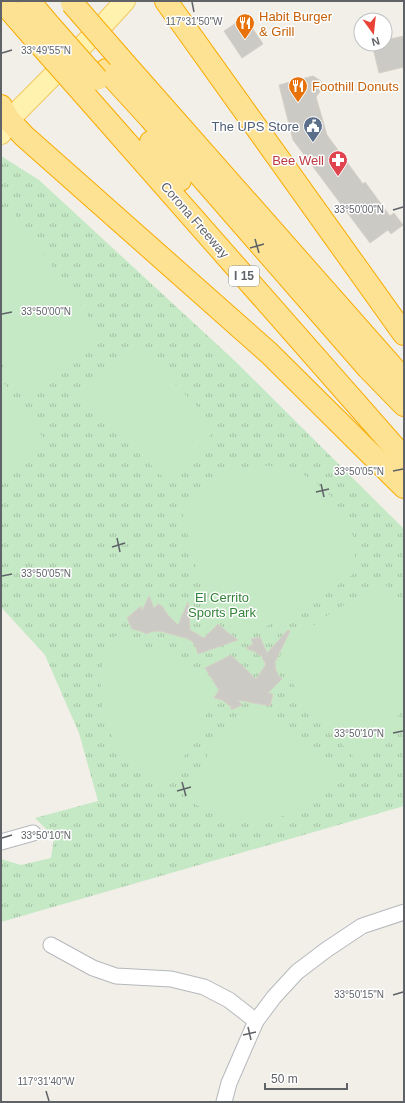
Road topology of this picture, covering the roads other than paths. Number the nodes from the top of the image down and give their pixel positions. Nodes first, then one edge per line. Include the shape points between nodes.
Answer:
1 (2, 1) edge
2 (17, 1) edge
3 (29, 1) edge
4 (125, 1) edge
5 (166, 1) edge
6 (54, 17) edge
7 (99, 77) junction
8 (3, 121) edge
9 (404, 334) edge
10 (403, 395) edge
11 (404, 436) edge
12 (404, 458) edge
13 (404, 487) edge
14 (33, 833) dead end
15 (1, 842) edge
16 (404, 912) edge
17 (51, 945) dead end
18 (256, 1021) junction
19 (224, 1102) edge

1 - 6 highway, Corona Freeway / I 15
2 - 6 highway
3 - 6 highway
4 - 8 main road
5 - 9 highway
6 - 7 highway, Corona Freeway / I 15, bridge
6 - 7 highway, Corona Freeway / I 15, bridge
7 - 10 highway via 150,118 368,368
7 - 10 highway, Corona Freeway / I 15 via 249,204
7 - 11 highway via 168,161 180,180
7 - 12 highway, Corona Freeway / I 15
8 - 13 highway via 24,136 270,353
14 - 15 street
16 - 18 street via 362,926 326,950 297,972
17 - 18 street via 93,968 116,976 172,979 204,987 229,1000
18 - 19 street via 229,1083

